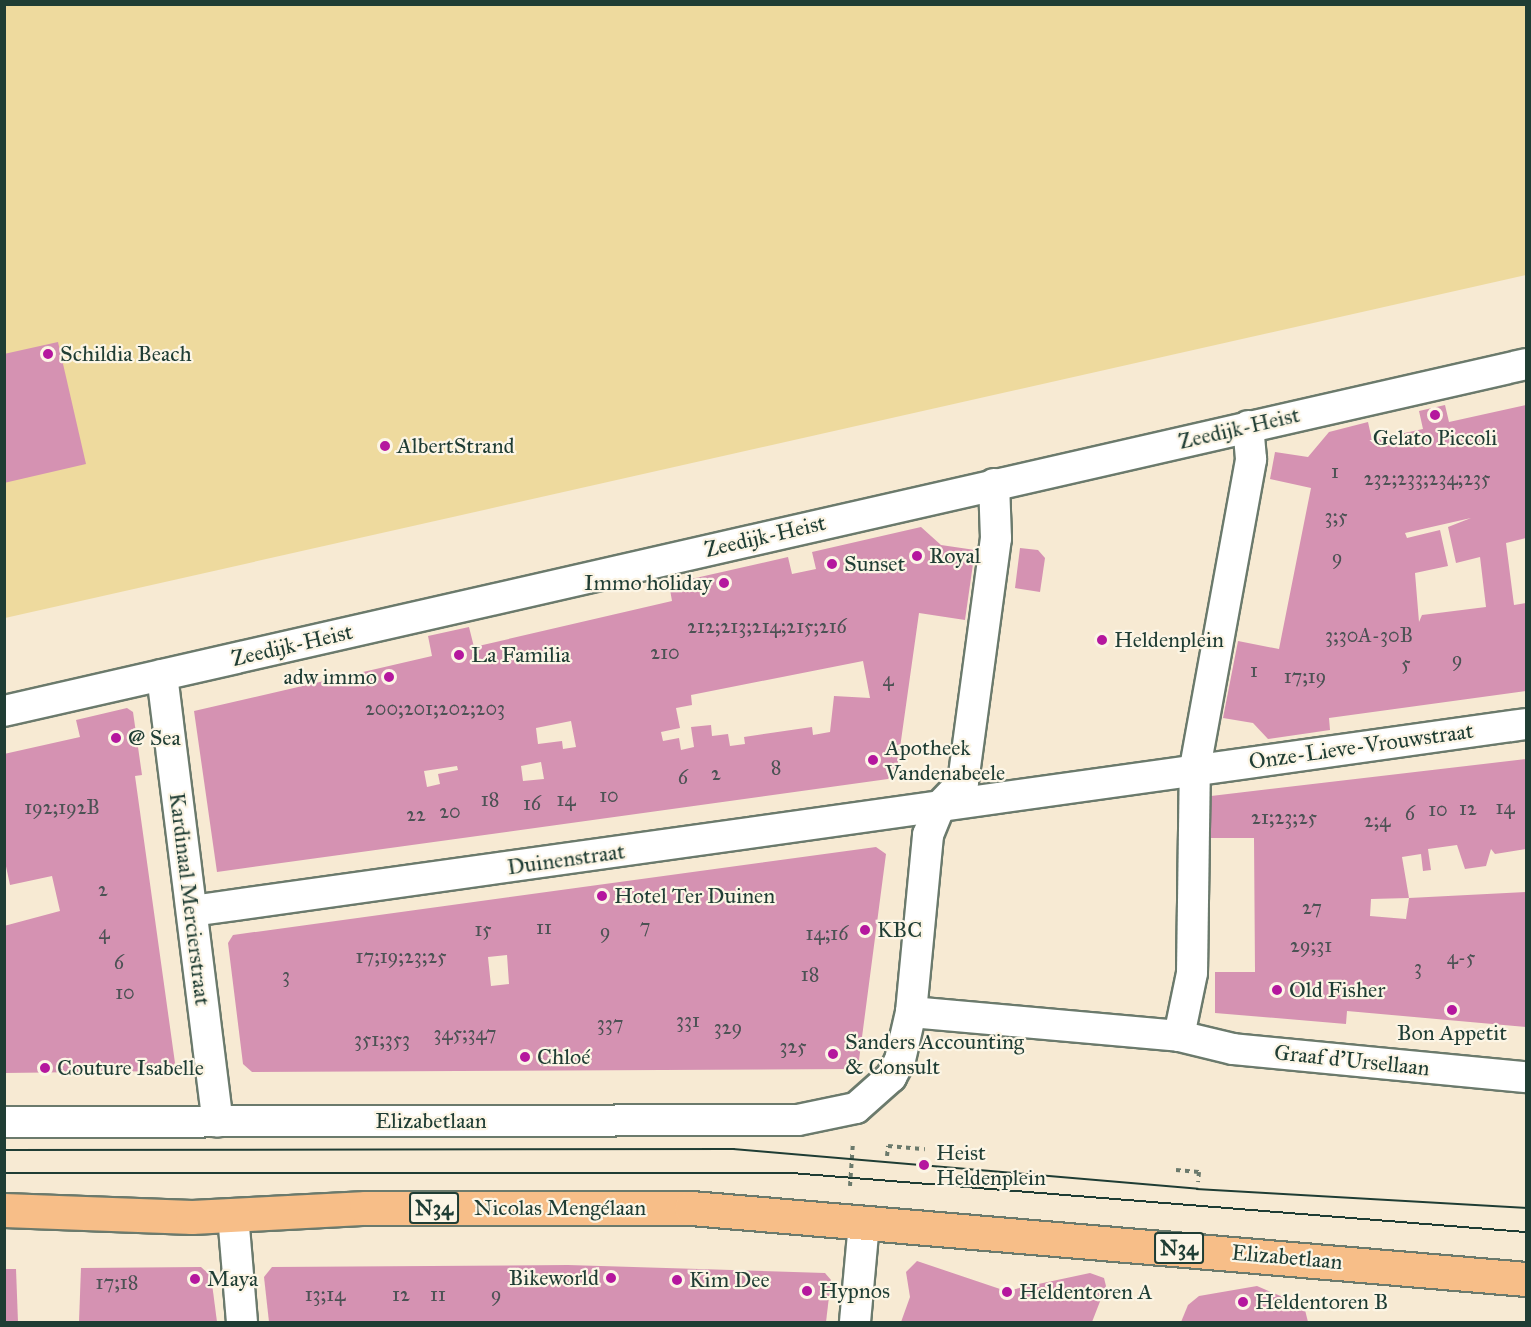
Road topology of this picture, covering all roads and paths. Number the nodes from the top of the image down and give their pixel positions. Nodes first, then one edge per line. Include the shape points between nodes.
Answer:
1 (1527, 364) edge
2 (1248, 426) junction
3 (994, 484) junction
4 (162, 675) junction
5 (4, 711) edge
6 (1527, 724) edge
7 (1196, 768) junction
8 (940, 806) junction
9 (192, 912) junction
10 (911, 1012) junction
11 (1179, 1036) junction
12 (1527, 1077) edge
13 (856, 1108) junction
14 (4, 1122) edge
15 (218, 1122) junction
16 (925, 1149) dead end
17 (887, 1155) dead end
18 (1176, 1170) dead end
19 (1198, 1182) dead end
20 (4, 1210) edge
21 (233, 1215) junction
22 (856, 1222) junction
23 (1527, 1265) edge
24 (1494, 1273) junction
25 (1527, 1279) edge
26 (242, 1323) edge
27 (855, 1323) edge

1 - 2 street, Zeedijk-Heist
2 - 3 street, Zeedijk-Heist
2 - 7 street via 1251,459
3 - 4 street, Zeedijk-Heist
3 - 8 street via 996,538 963,782
4 - 5 street, Zeedijk-Heist
4 - 9 street, Kardinaal Mercierstraat
6 - 7 street, Onze-Lieve-Vrouwstraat
7 - 8 street
7 - 11 street via 1192,973
8 - 9 street, Duinenstraat
8 - 10 street via 928,835
9 - 15 street, Kardinaal Mercierstraat
10 - 11 street
10 - 13 street via 896,1068
11 - 12 street, Graaf d'Ursellaan via 1233,1049
13 - 15 street, Elizabetlaan via 798,1120
13 - 22 path
14 - 15 street, Elizabetlaan
16 - 17 path via 888,1146
18 - 19 path via 1199,1172
20 - 21 main road, Nicolas Mengélaan / N34
21 - 22 main road, Nicolas Mengélaan / N34 via 622,1206
21 - 26 street
22 - 24 main road, Elizabetlaan / N34
22 - 27 street
23 - 24 main road, Elizabetlaan / N34
24 - 25 main road, Elizabetlaan / N34

